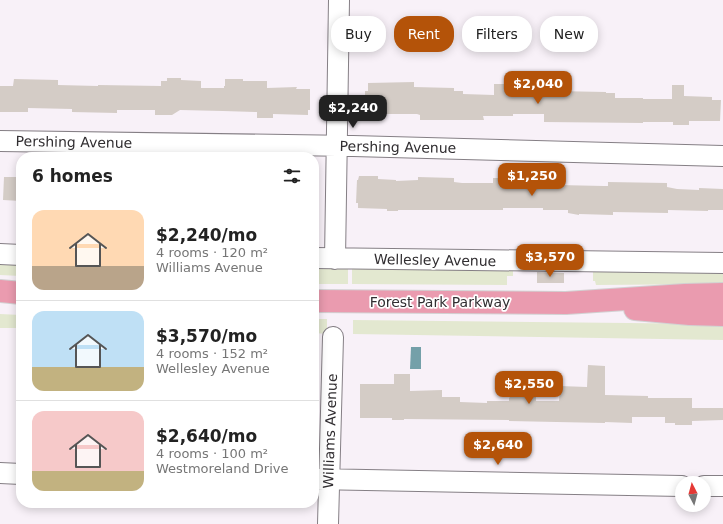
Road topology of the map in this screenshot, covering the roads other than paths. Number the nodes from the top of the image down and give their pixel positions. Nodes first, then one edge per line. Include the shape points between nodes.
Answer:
1 (339, 0) edge
2 (0, 141) edge
3 (337, 146) junction
4 (723, 156) edge
5 (0, 254) edge
6 (16, 255) edge
7 (319, 258) edge
8 (335, 259) junction
9 (723, 264) edge
10 (0, 291) edge
11 (16, 293) edge
12 (723, 294) edge
13 (319, 301) edge
14 (0, 302) edge
15 (16, 302) edge
16 (566, 302) junction
17 (723, 315) edge
18 (333, 337) dead end
19 (0, 473) edge
20 (16, 474) edge
21 (321, 479) edge
22 (675, 486) edge
23 (711, 486) edge
24 (723, 486) edge
25 (328, 524) edge

1 - 3 street
2 - 3 street, Pershing Avenue
3 - 4 street, Pershing Avenue
3 - 8 street
5 - 6 street
7 - 8 street, Wellesley Avenue
8 - 9 street, Wellesley Avenue
10 - 11 main road
12 - 16 main road, Forest Park Parkway
13 - 16 main road, Forest Park Parkway
14 - 15 main road
16 - 17 main road, Forest Park Parkway
18 - 21 street, Williams Avenue
19 - 20 street
21 - 22 street
21 - 25 street, Williams Avenue
23 - 24 street

